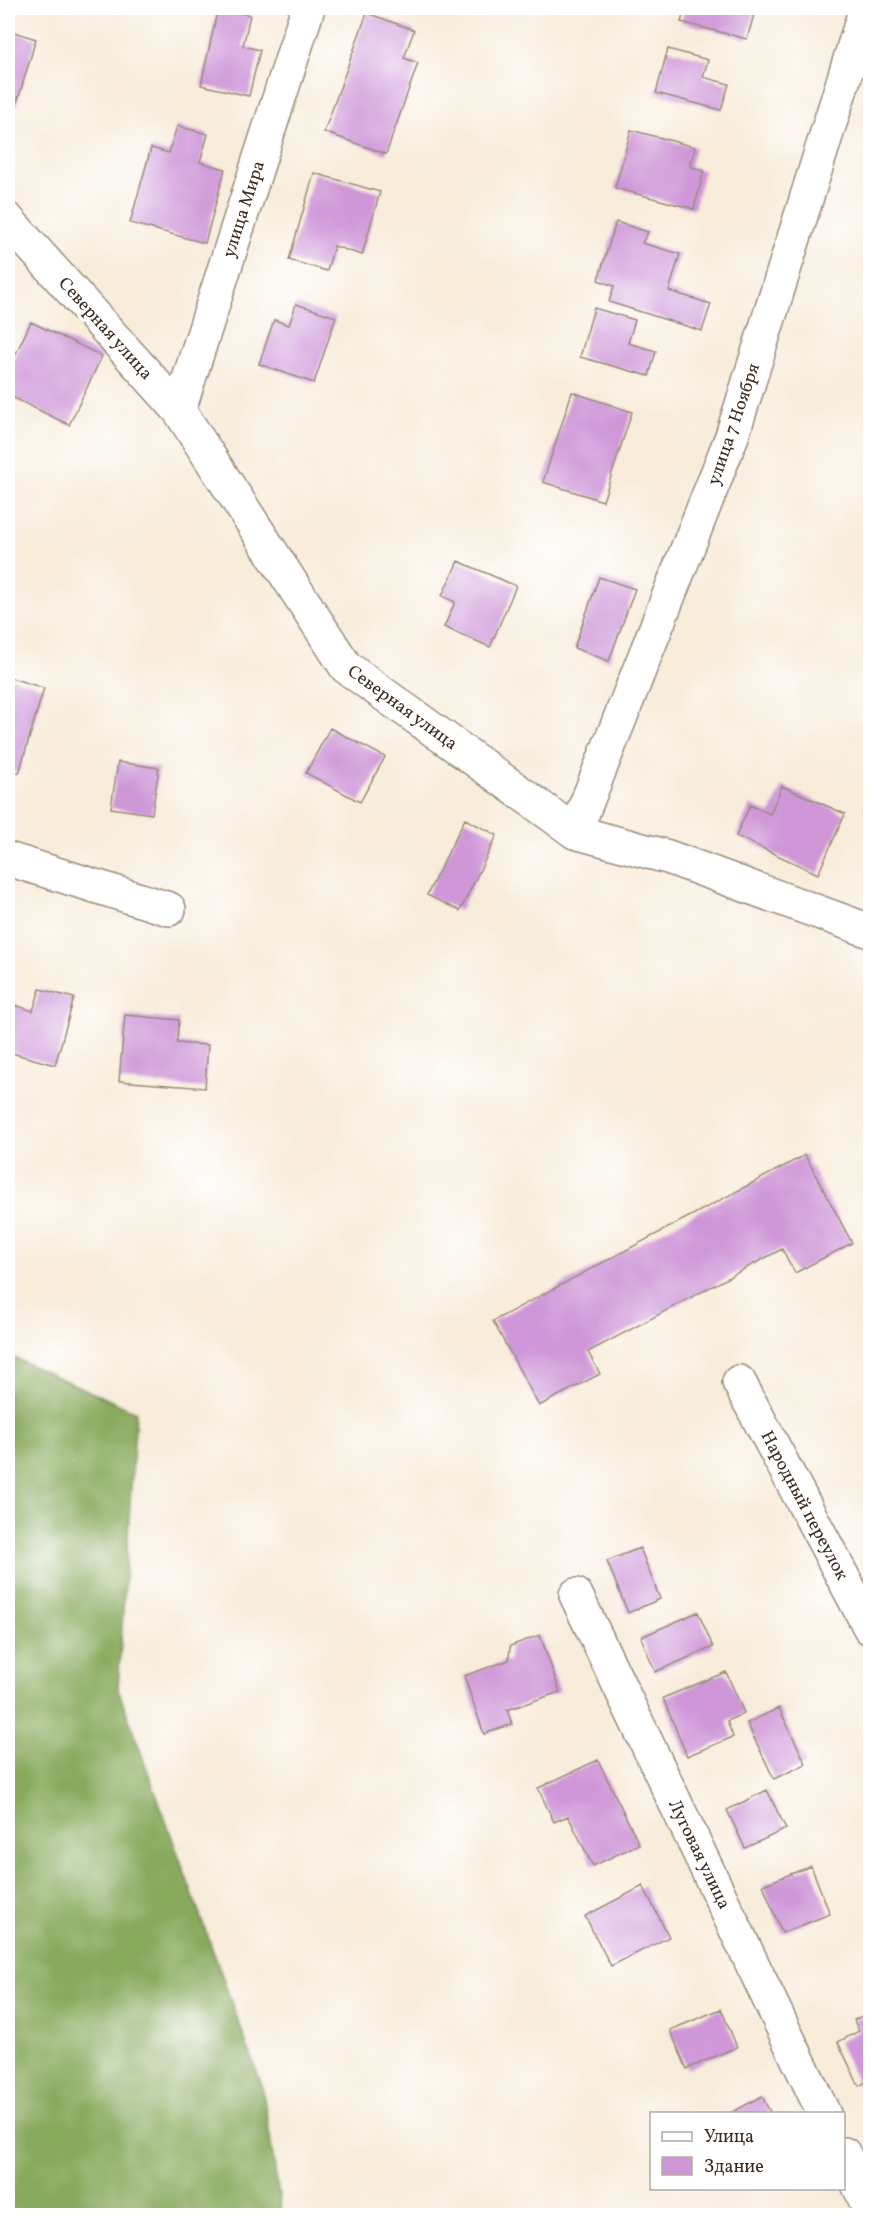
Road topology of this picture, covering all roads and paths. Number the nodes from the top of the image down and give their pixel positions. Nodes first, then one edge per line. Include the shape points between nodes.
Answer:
1 (308, 8) edge
2 (866, 8) edge
3 (8, 220) edge
4 (179, 410) junction
5 (575, 832) junction
6 (8, 859) edge
7 (169, 909) dead end
8 (870, 932) edge
9 (739, 1382) dead end
10 (576, 1595) dead end
11 (870, 1628) edge
12 (823, 2112) edge
13 (845, 2158) edge
14 (870, 2210) edge

1 - 4 street, улица Мира
2 - 5 street, улица 7 Ноября via 732,436
3 - 4 street, Северная улица
4 - 5 street, Северная улица via 346,668
5 - 8 street, Северная улица via 668,857
6 - 7 street
9 - 11 street, Народный переулок
10 - 12 street, Луговая улица
13 - 14 street

